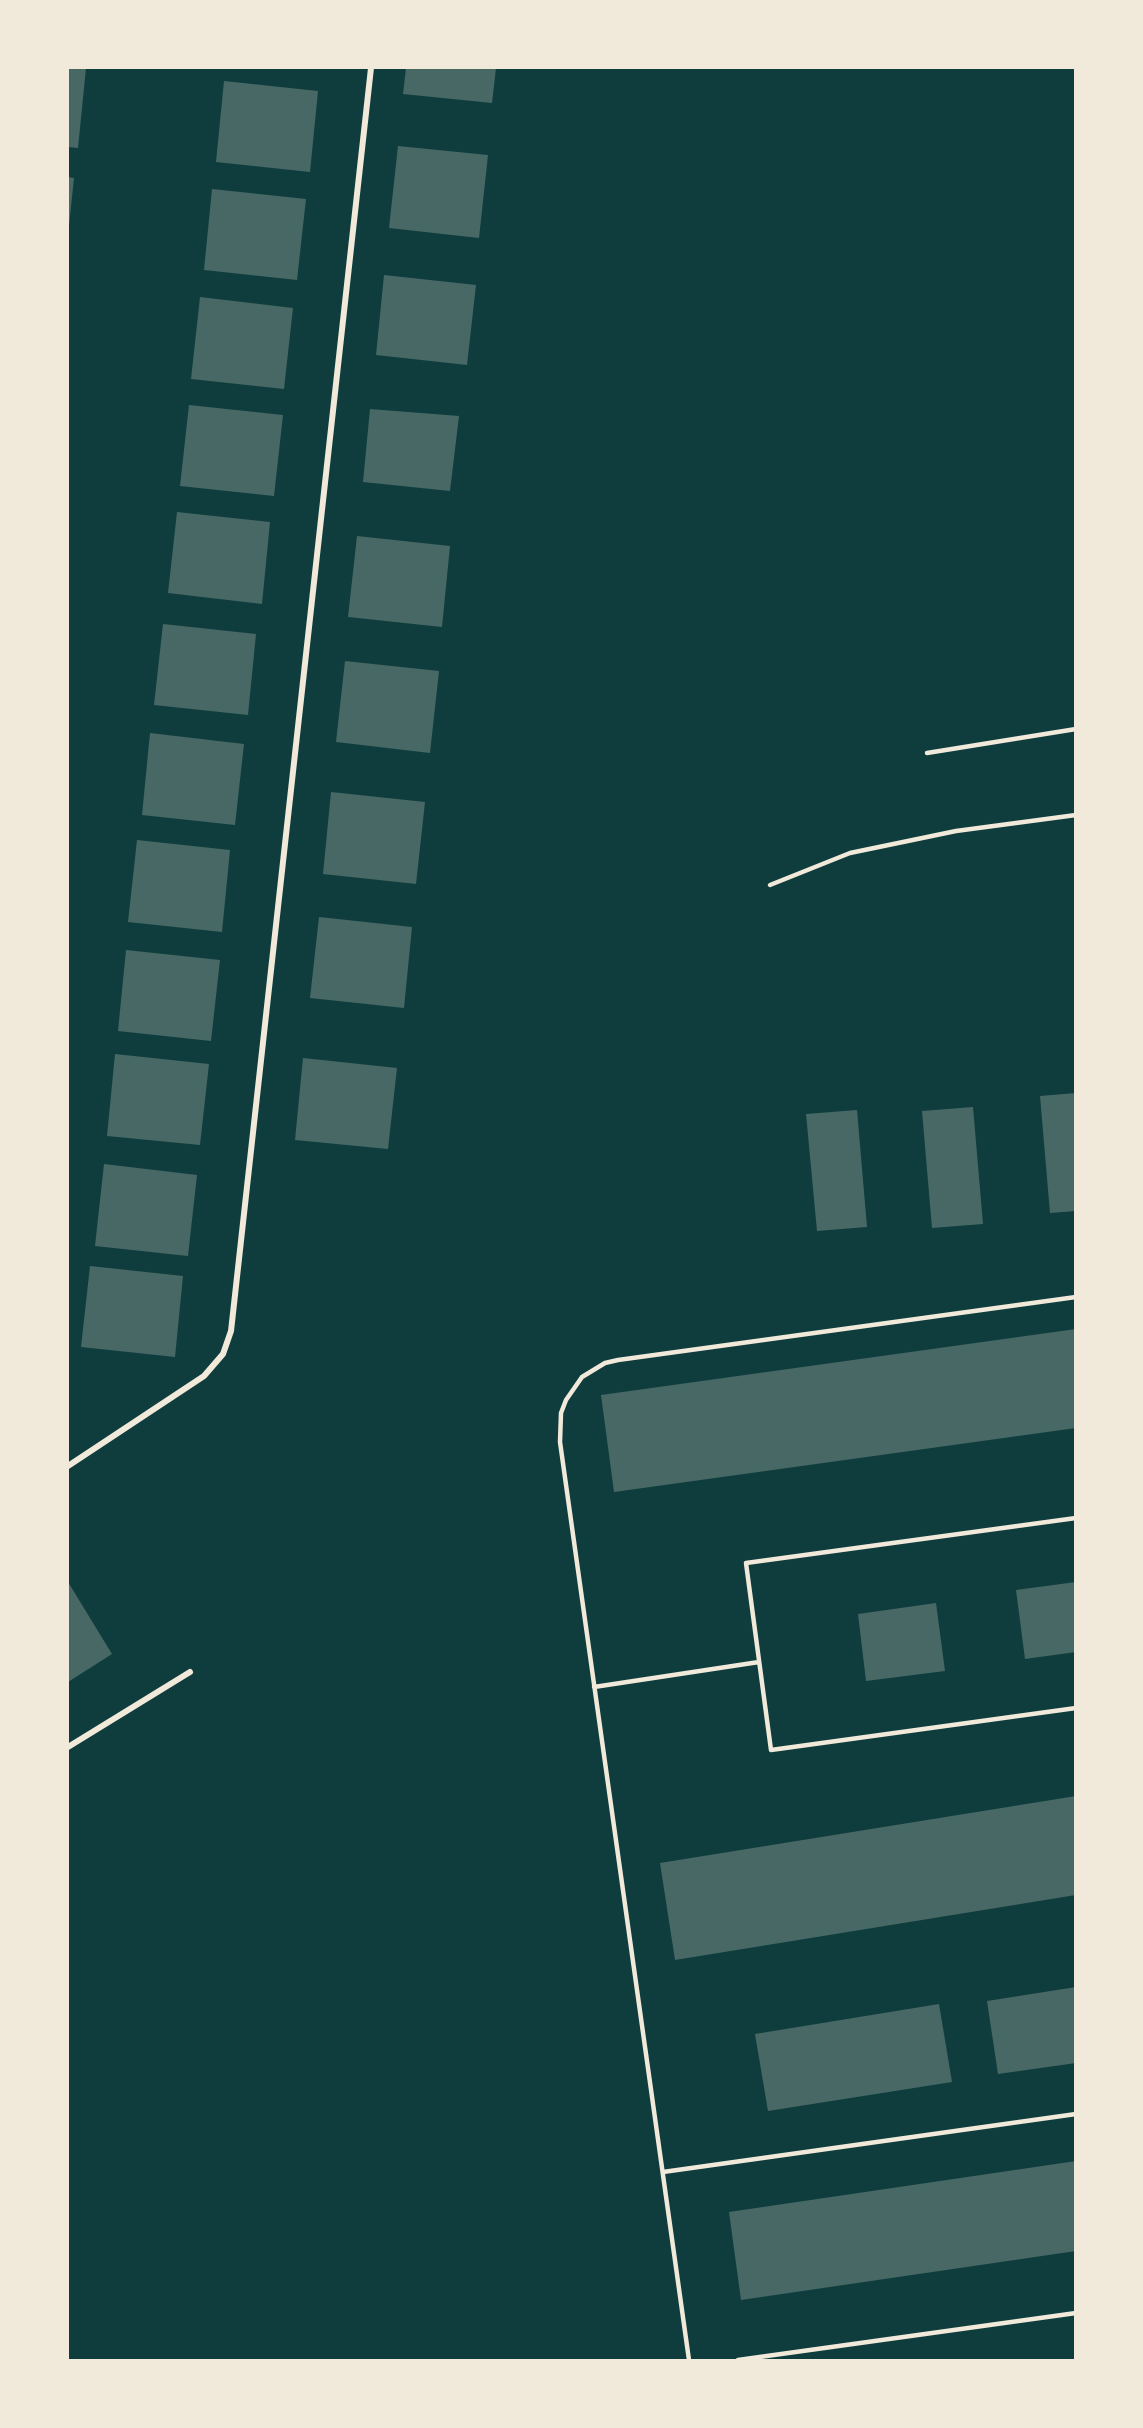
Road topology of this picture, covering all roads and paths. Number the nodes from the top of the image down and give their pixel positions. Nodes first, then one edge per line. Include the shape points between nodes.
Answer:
1 (370, 68) edge
2 (1076, 729) edge
3 (927, 753) dead end
4 (1076, 815) edge
5 (770, 885) dead end
6 (1076, 1297) edge
7 (68, 1466) edge
8 (1076, 1518) edge
9 (759, 1662) junction
10 (190, 1672) dead end
11 (594, 1687) junction
12 (1076, 1708) edge
13 (68, 1747) edge
14 (1076, 2114) edge
15 (663, 2172) junction
16 (1076, 2313) edge
17 (689, 2361) edge
18 (738, 2361) edge

1 - 7 street via 231,1331 223,1354 204,1376
2 - 3 lane
4 - 5 lane via 956,831 850,854
6 - 11 lane via 618,1360 582,1377 561,1413 560,1442
8 - 9 lane via 746,1563
9 - 11 lane
9 - 12 lane via 771,1750
10 - 13 street
11 - 15 lane
14 - 15 lane
15 - 17 lane
16 - 18 lane

